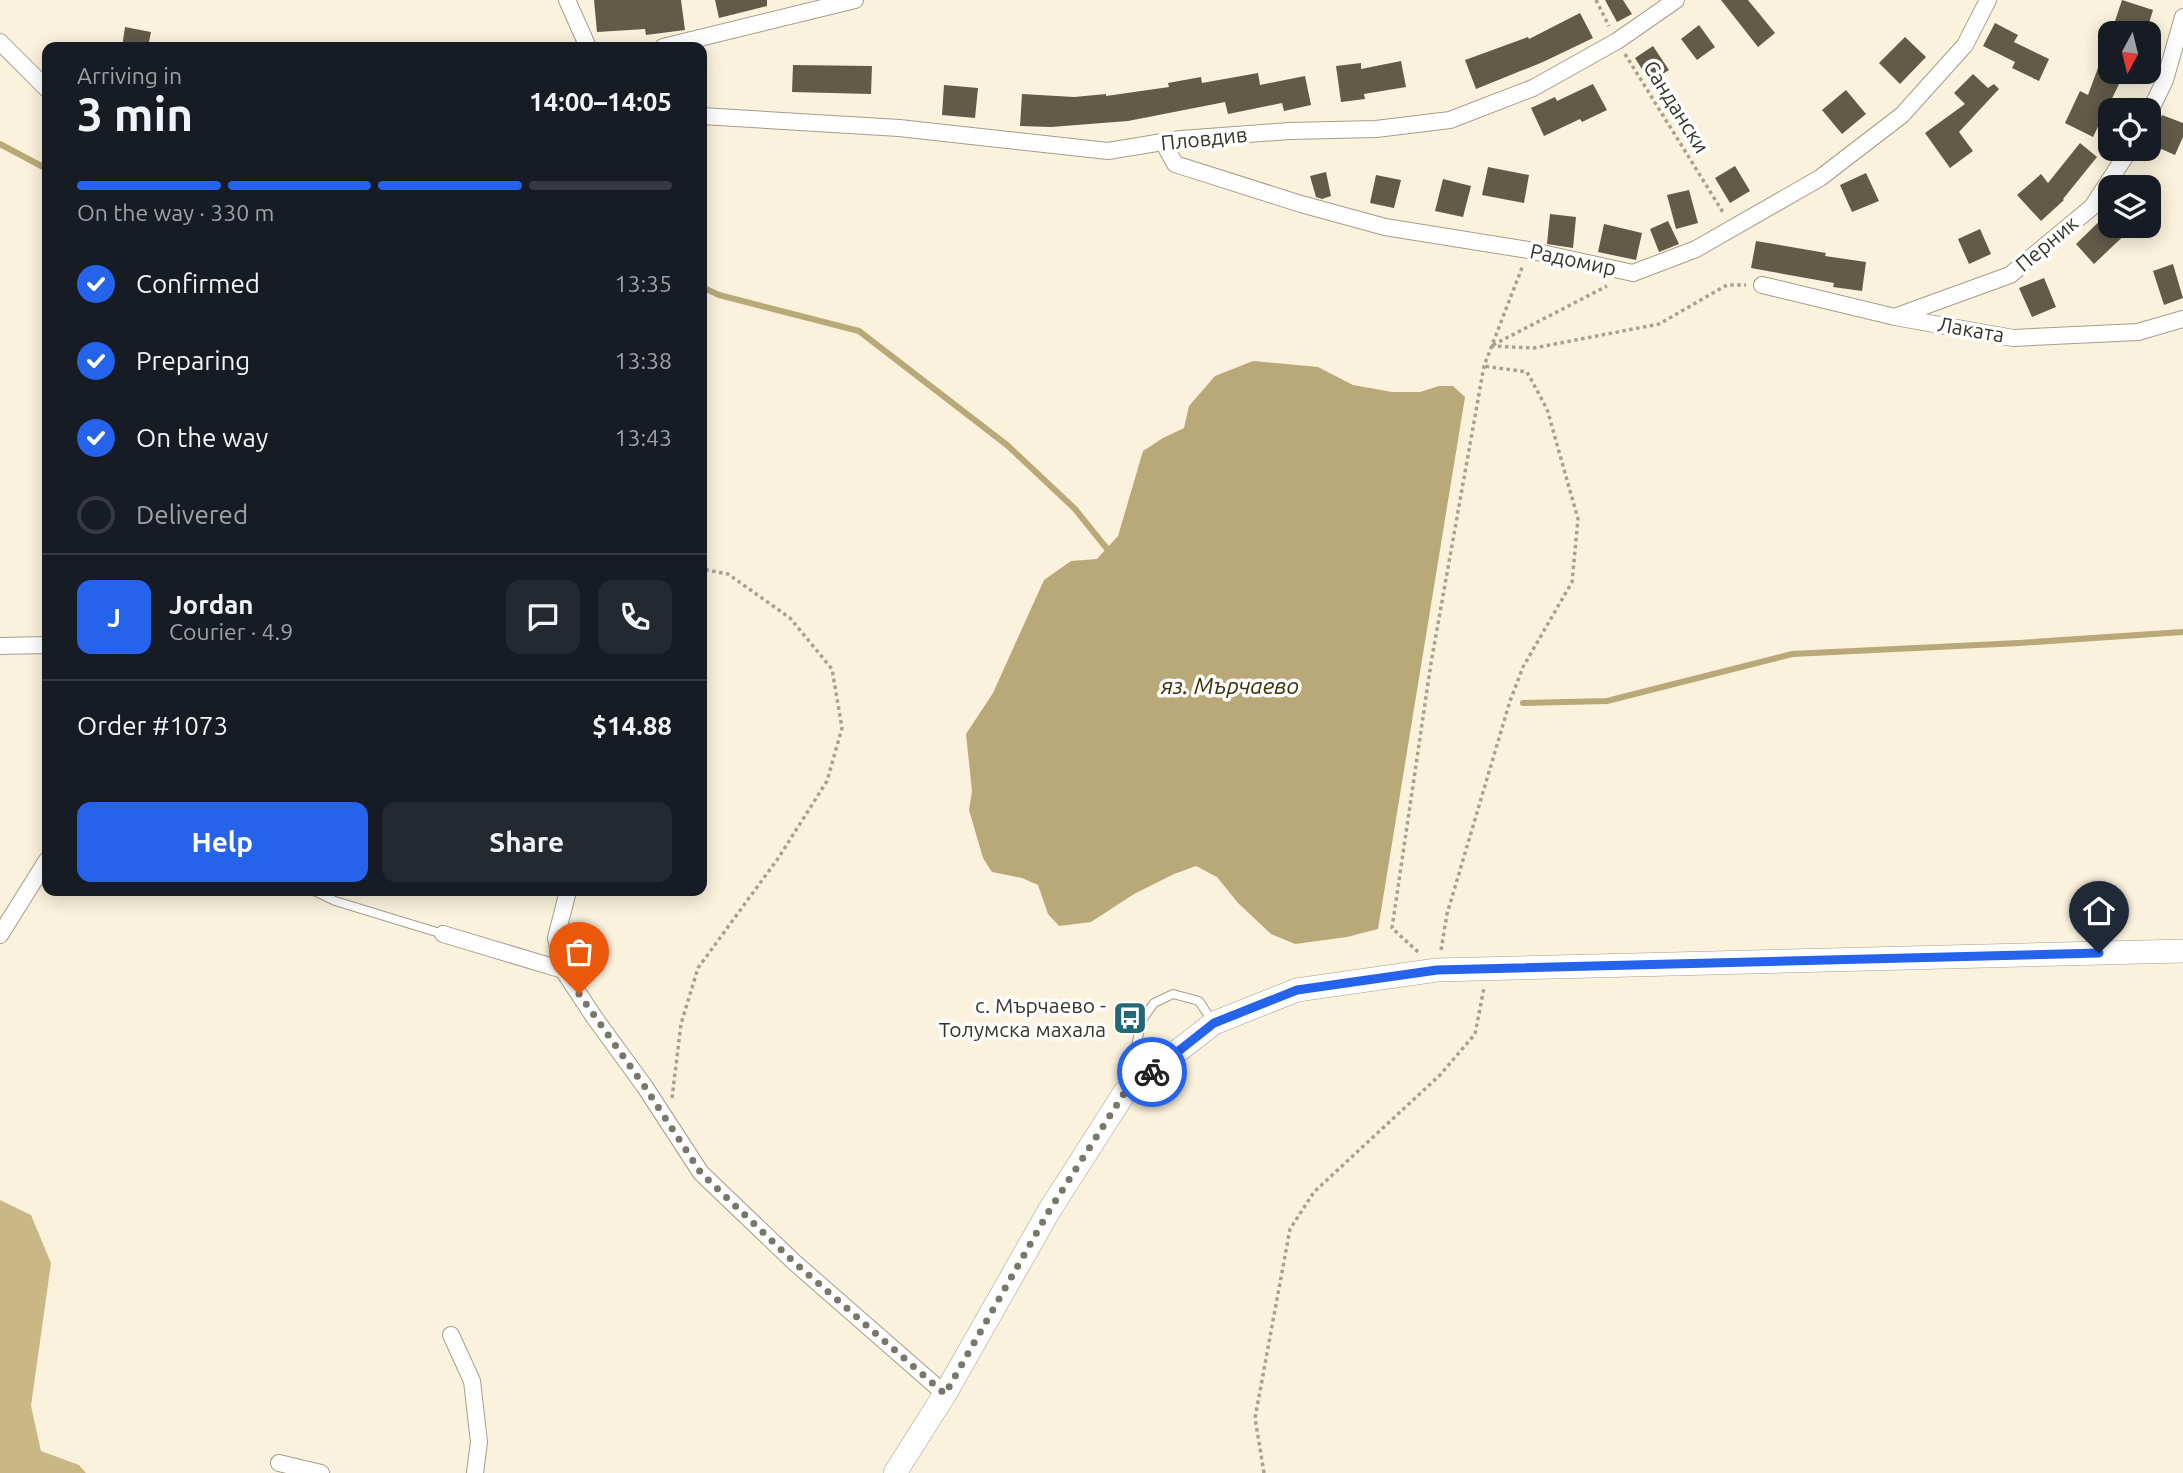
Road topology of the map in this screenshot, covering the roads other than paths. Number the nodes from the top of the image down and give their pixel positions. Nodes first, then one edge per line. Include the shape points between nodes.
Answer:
1 (567, 0) edge
2 (855, 0) edge
3 (1676, 0) edge
4 (1988, 0) edge
5 (2183, 17) edge
6 (0, 42) edge
7 (586, 42) edge
8 (683, 42) edge
9 (42, 84) edge
10 (2156, 98) edge
11 (707, 116) edge
12 (1163, 142) junction
13 (2122, 161) edge
14 (1762, 285) road end
15 (1895, 317) junction
16 (2183, 319) edge
17 (42, 645) edge
18 (0, 646) edge
19 (42, 868) edge
20 (324, 896) edge
21 (567, 896) edge
22 (443, 934) joint
23 (0, 935) edge
24 (2183, 951) edge
25 (564, 971) junction
26 (1214, 1023) junction
27 (1125, 1092) junction
28 (451, 1335) dead end
29 (945, 1394) junction
30 (279, 1463) dead end
31 (321, 1473) edge
32 (475, 1473) edge
33 (895, 1473) edge

1 - 7 street
2 - 8 street
3 - 12 street, Пловдив via 1617,41 1533,88 1450,120
4 - 12 street, Радомир via 1965,45 1902,116 1820,178 1696,249 1633,273 1385,227 1301,204 1175,164
5 - 10 street
6 - 9 street
11 - 12 street, Пловдив via 899,128 1108,151
13 - 15 street, Перник via 2092,207 2010,275
14 - 15 street, Лаката
15 - 16 street, Лаката via 2013,338 2138,332
17 - 18 street
19 - 23 street
20 - 22 lane
21 - 25 street via 556,938
22 - 25 street
24 - 26 street via 1437,970 1297,990
25 - 29 street via 701,1173 794,1262
26 - 27 street
26 - 27 lane via 1199,1001 1173,994 1154,1003 1142,1020
27 - 29 street via 1049,1211
28 - 32 street via 472,1381 479,1442
29 - 33 street
30 - 31 street

